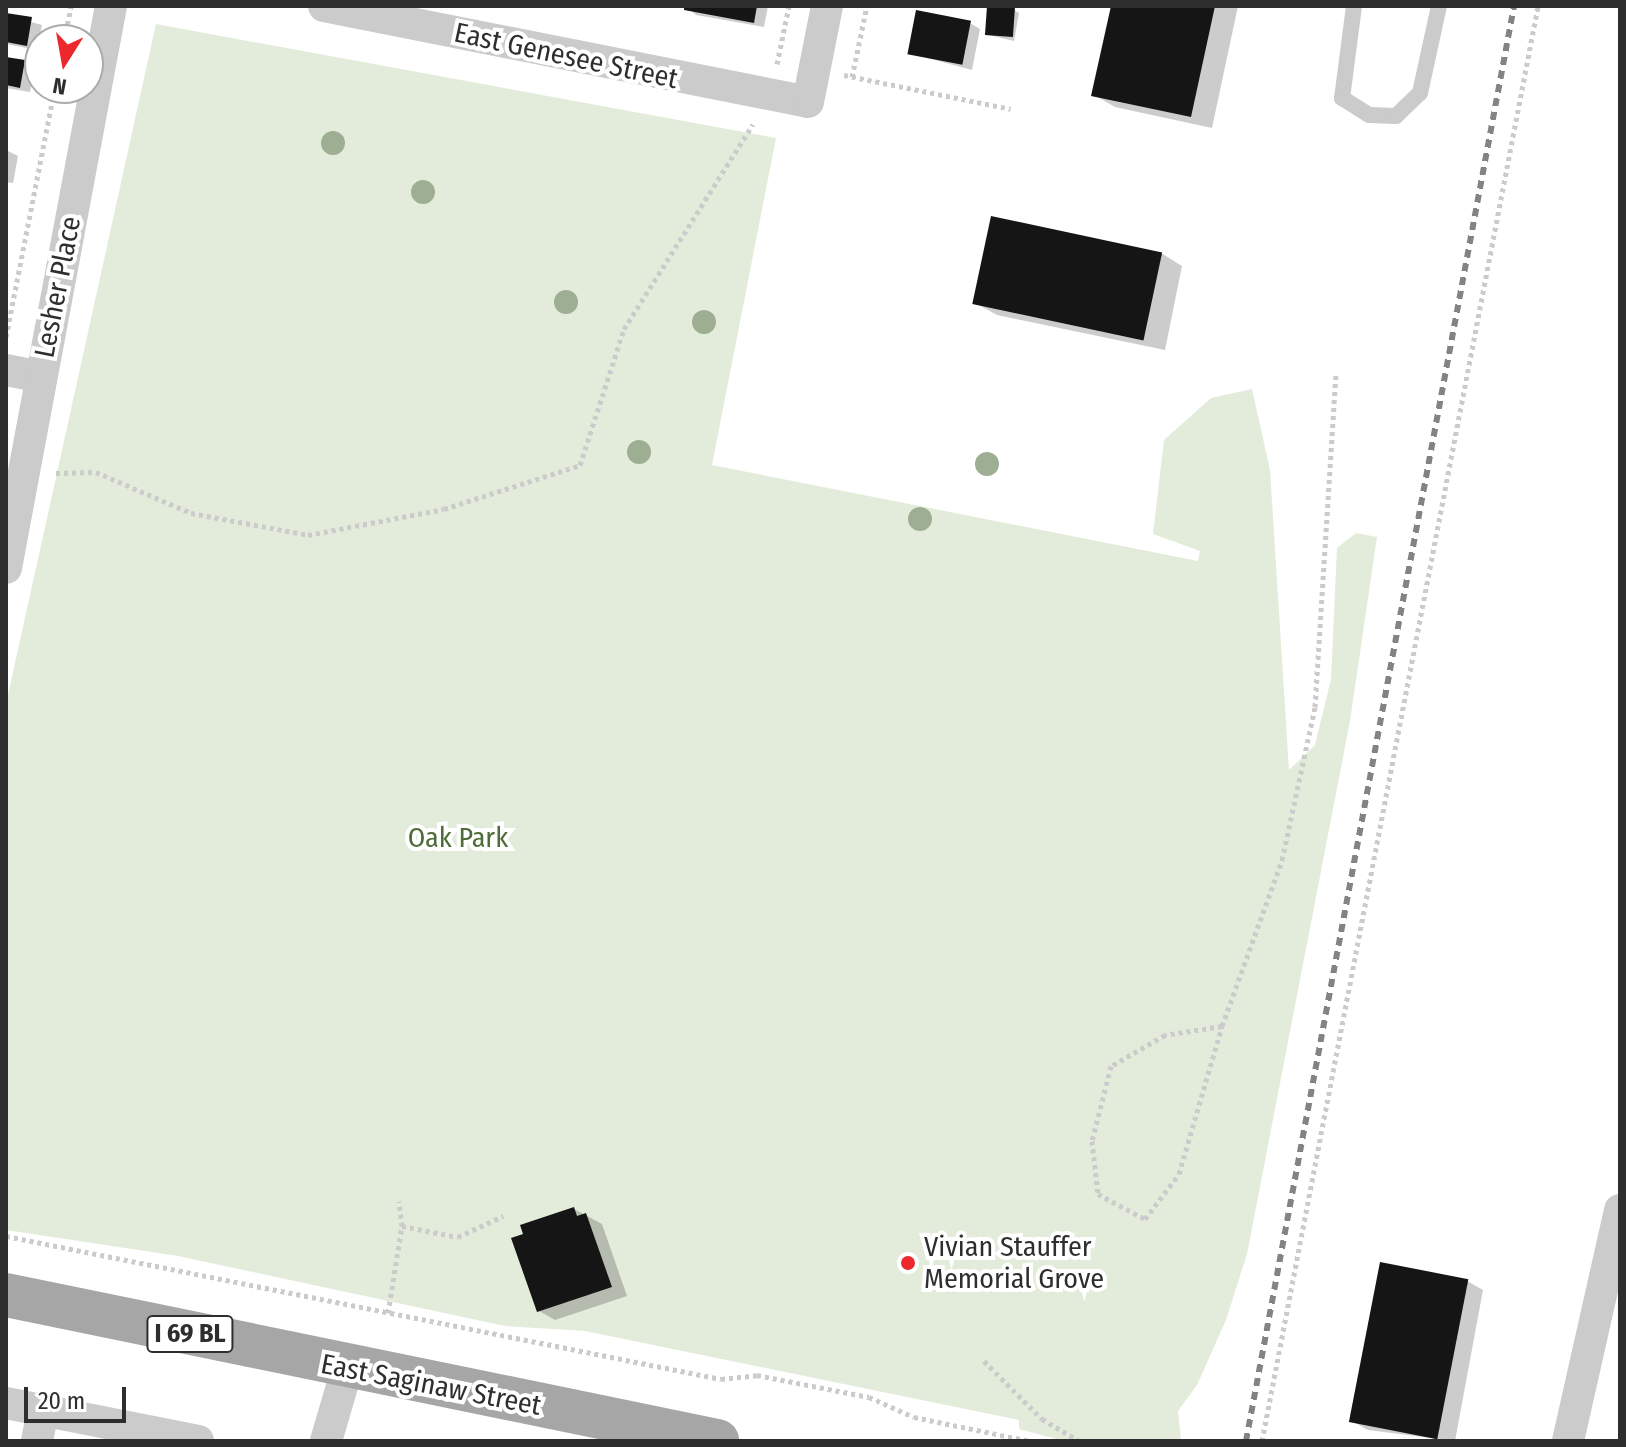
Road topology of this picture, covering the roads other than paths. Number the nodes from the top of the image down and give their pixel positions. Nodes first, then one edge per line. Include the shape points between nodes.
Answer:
1 (111, 6) edge
2 (324, 6) edge
3 (827, 6) edge
4 (1354, 6) edge
5 (1439, 6) edge
6 (6, 370) edge
7 (41, 377) junction
8 (19, 434) edge
9 (6, 568) edge
10 (1620, 1210) edge
11 (6, 1295) edge
12 (347, 1369) junction
13 (6, 1403) edge
14 (40, 1426) edge
15 (198, 1441) edge
16 (326, 1441) edge
17 (717, 1441) edge
18 (1568, 1441) edge

1 - 7 street, Lesher Place
2 - 3 street, East Genesee Street via 808,102
4 - 5 lane via 1342,98 1369,115 1396,116 1420,93
6 - 7 street
7 - 8 street, Lesher Place
8 - 9 street, Lesher Place via 24,473
10 - 18 street
11 - 12 main road, East Saginaw Street / I 69 BL
12 - 16 street
12 - 17 main road, East Saginaw Street / I 69 BL
13 - 14 street
14 - 15 street

